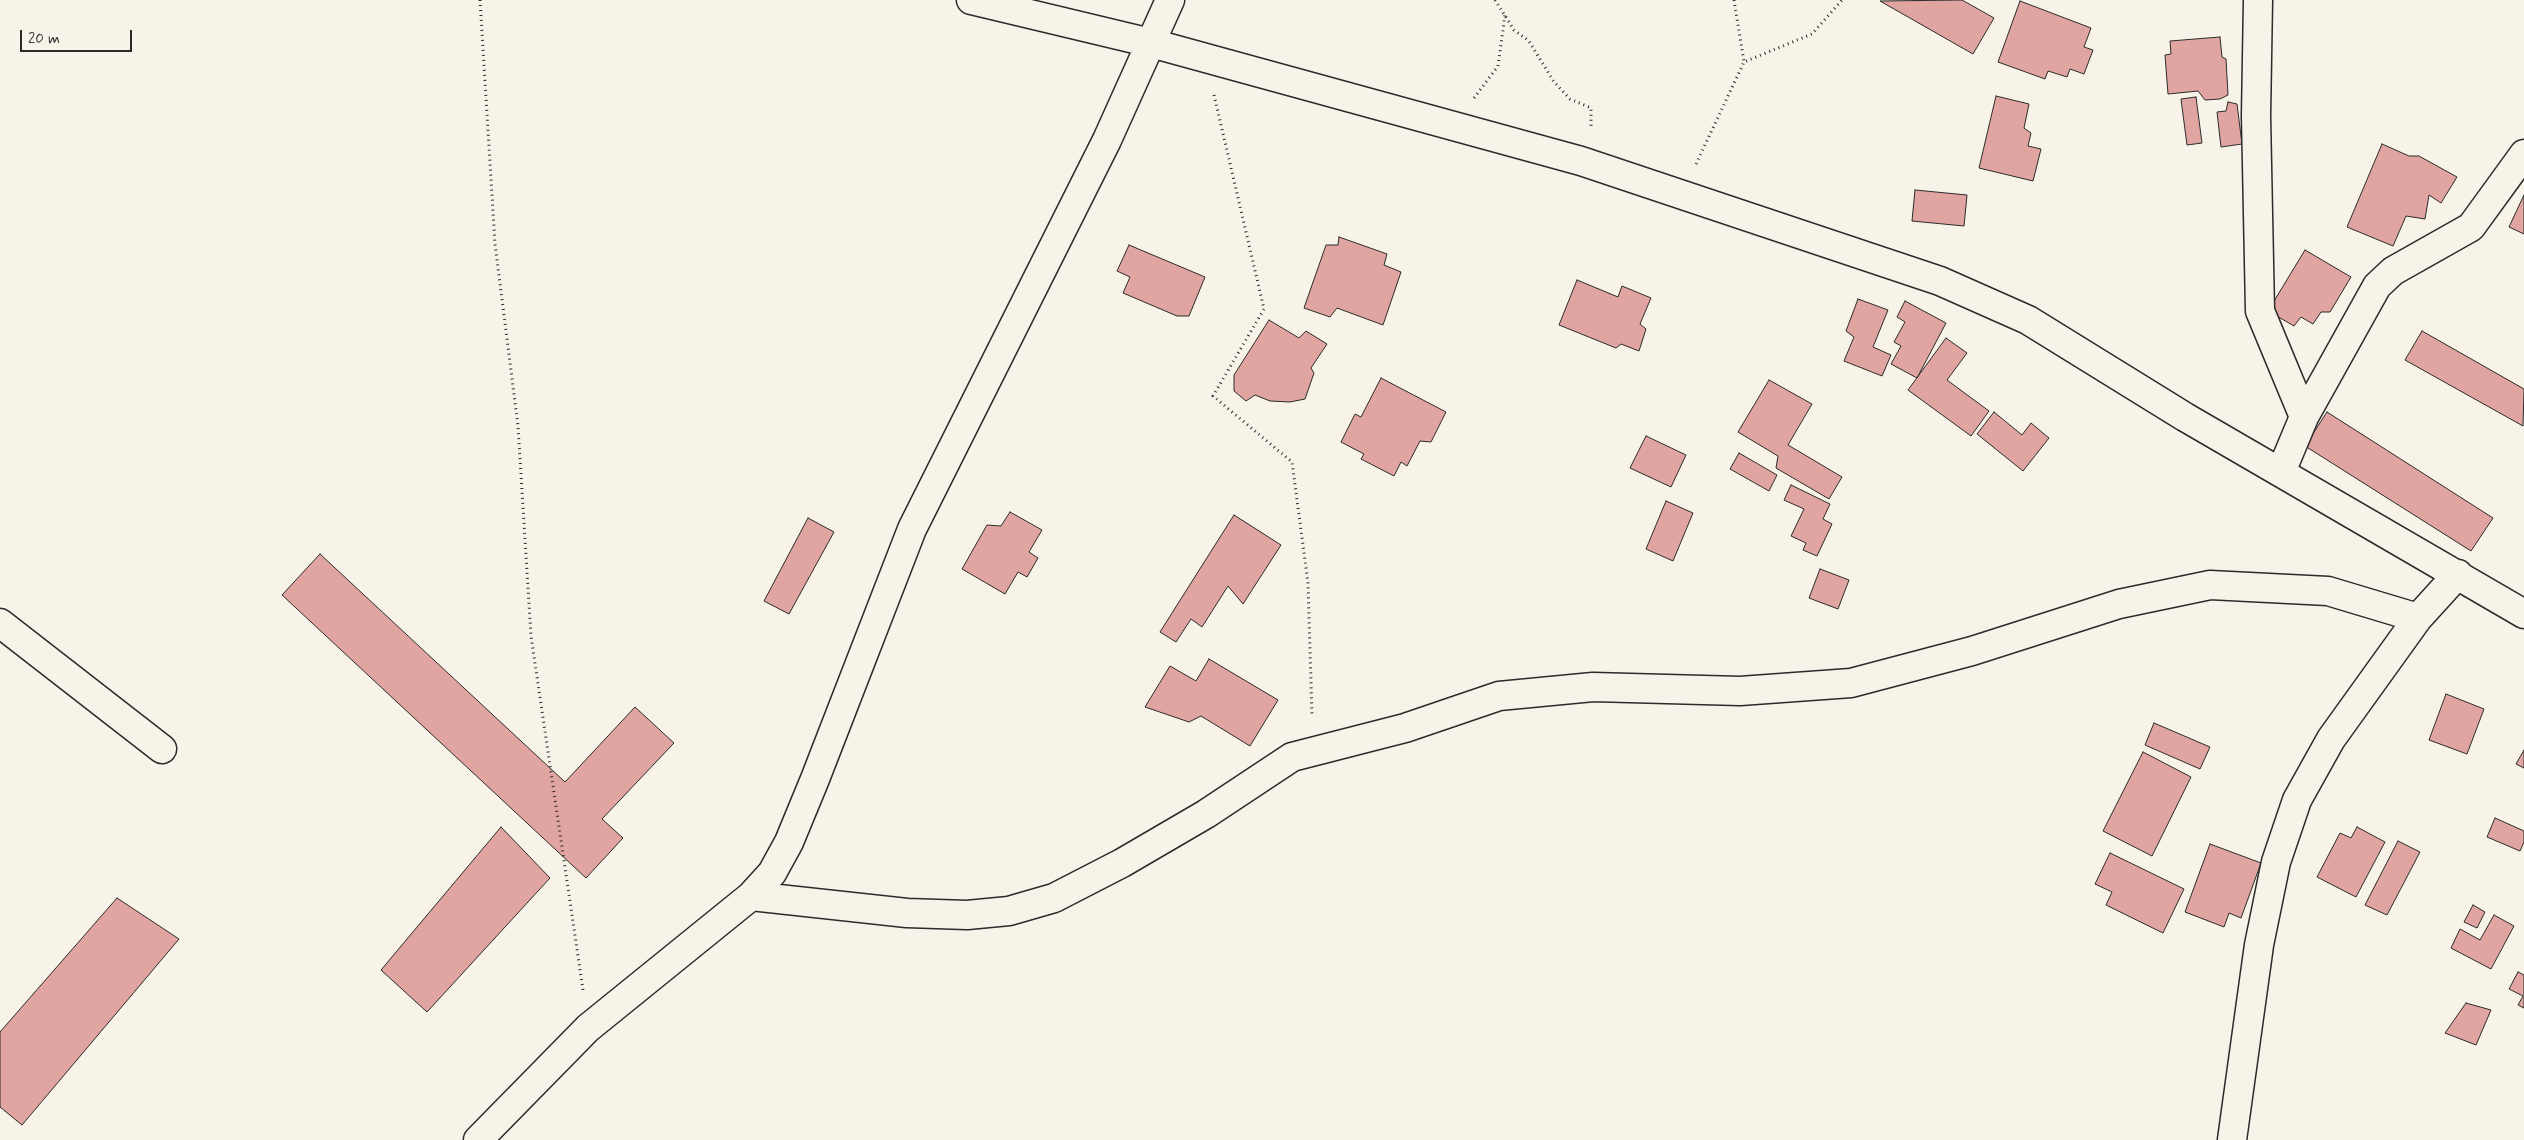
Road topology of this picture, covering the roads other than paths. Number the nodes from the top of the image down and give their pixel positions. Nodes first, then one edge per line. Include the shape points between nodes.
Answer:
1 (971, 0) edge
2 (1170, 0) edge
3 (2258, 0) edge
4 (1152, 43) junction
5 (2524, 154) edge
6 (2304, 417) junction
7 (2281, 472) junction
8 (2458, 574) junction
9 (2524, 614) edge
10 (2418, 618) junction
11 (0, 623) edge
12 (162, 750) dead end
13 (751, 896) junction
14 (478, 1140) edge
15 (2232, 1140) edge

1 - 4 street
2 - 4 street
3 - 6 street via 2256,116 2260,311
4 - 7 street via 1592,165 1940,281 2028,320
4 - 13 street via 1103,149 912,529 789,842 772,873
5 - 6 street via 2471,227 2393,271 2377,286
6 - 7 street
7 - 8 street
8 - 9 street
8 - 10 street
10 - 13 street via 2328,591 2210,585 2119,604 1972,651 1851,683 1740,691 1593,687 1499,696 1405,728 1292,757 1206,814 1054,898 1009,910 967,915 908,913
10 - 15 street via 2331,739 2297,800 2276,862 2258,945
11 - 12 street
13 - 14 street via 588,1028

